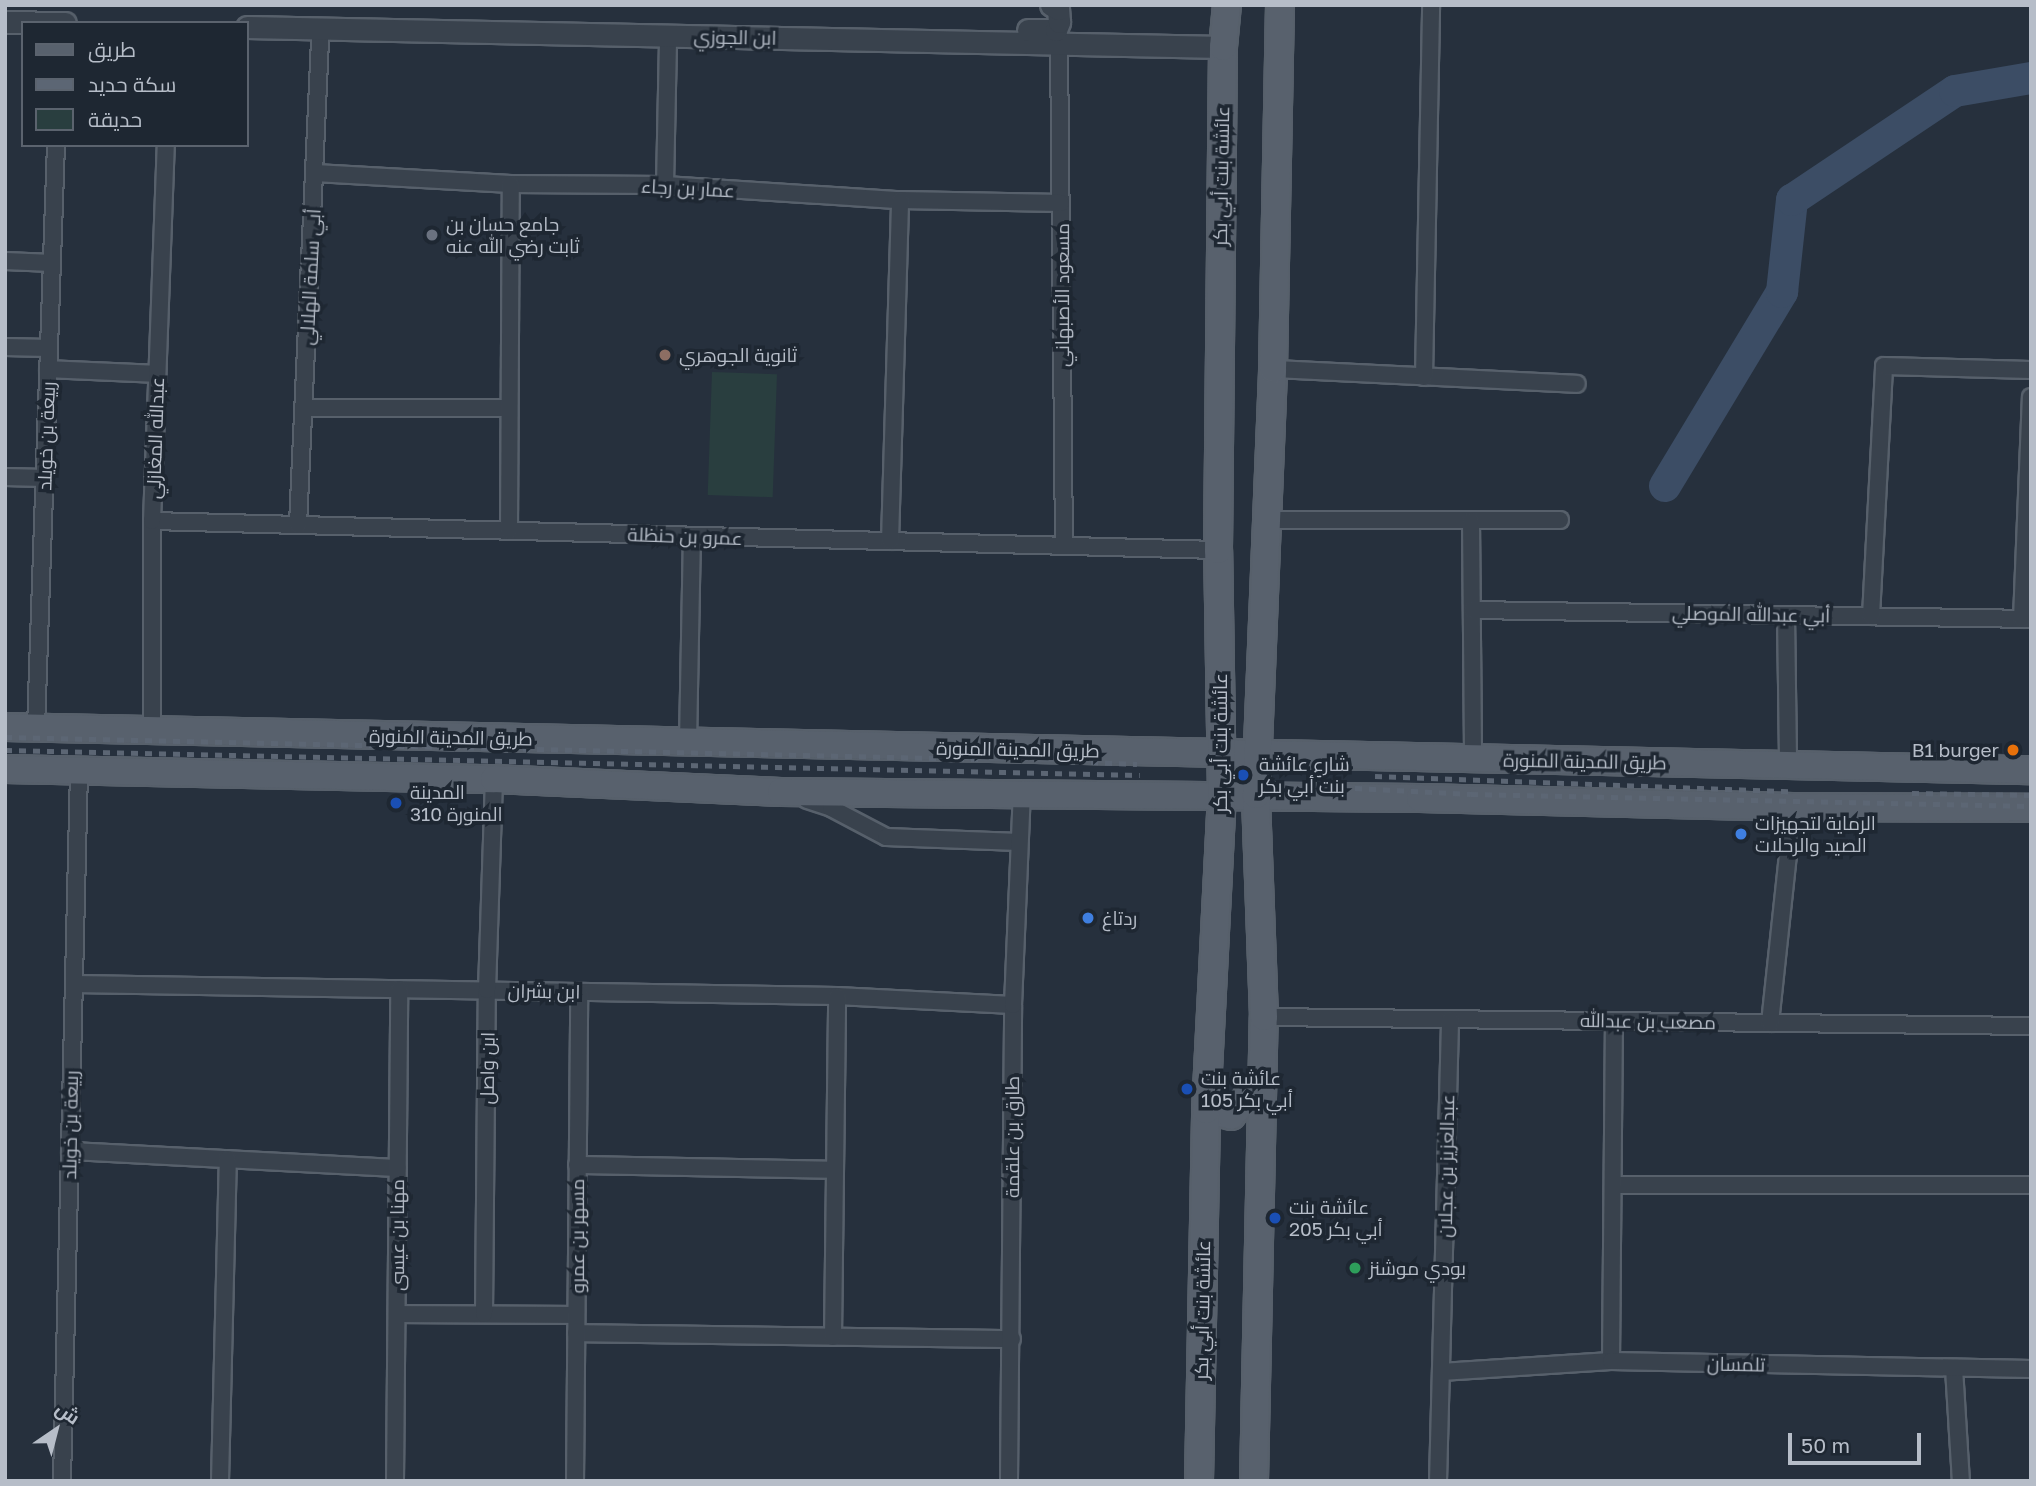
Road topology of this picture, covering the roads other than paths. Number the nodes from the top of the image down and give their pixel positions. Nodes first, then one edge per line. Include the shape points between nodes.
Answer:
1 (1051, 5) edge
2 (1227, 5) edge
3 (1280, 5) edge
4 (1431, 5) edge
5 (248, 27) edge
6 (321, 28) junction
7 (668, 36) junction
8 (948, 42) junction
9 (1059, 44) junction
10 (1223, 47) junction
11 (56, 147) edge
12 (166, 147) edge
13 (315, 173) junction
14 (511, 184) junction
15 (665, 185) junction
16 (900, 200) junction
17 (1061, 203) junction
18 (5, 261) edge
19 (52, 263) junction
20 (5, 347) edge
21 (49, 348) junction
22 (48, 369) junction
23 (1273, 369) junction
24 (2031, 370) edge
25 (158, 374) junction
26 (1424, 377) junction
27 (1577, 384) dead end
28 (2031, 397) edge
29 (304, 408) junction
30 (509, 408) junction
31 (5, 477) edge
32 (45, 478) junction
33 (1268, 520) junction
34 (1560, 520) dead end
35 (1471, 521) junction
36 (152, 522) junction
37 (298, 525) junction
38 (509, 531) junction
39 (692, 536) junction
40 (890, 541) junction
41 (1064, 546) junction
42 (1218, 550) junction
43 (1472, 610) junction
44 (1786, 615) junction
45 (1871, 616) junction
46 (2027, 619) edge
47 (5, 727) edge
48 (36, 728) junction
49 (152, 730) junction
50 (688, 742) junction
51 (1259, 752) junction
52 (1222, 753) junction
53 (1473, 759) junction
54 (1788, 765) junction
55 (5, 769) edge
56 (79, 770) junction
57 (2031, 770) edge
58 (494, 779) junction
59 (781, 792) junction
60 (1022, 793) junction
61 (1256, 795) junction
62 (1222, 796) junction
63 (1793, 807) junction
64 (2031, 807) edge
65 (1019, 842) junction
66 (74, 984) junction
67 (399, 989) junction
68 (488, 990) junction
69 (579, 992) junction
70 (837, 996) junction
71 (1013, 1005) junction
72 (1264, 1017) junction
73 (1450, 1019) junction
74 (1614, 1021) junction
75 (1770, 1023) junction
76 (2031, 1026) edge
77 (1263, 1078) junction
78 (1206, 1110) junction
79 (70, 1151) junction
80 (228, 1159) junction
81 (577, 1165) junction
82 (398, 1168) junction
83 (835, 1170) junction
84 (1613, 1185) junction
85 (2031, 1185) edge
86 (397, 1314) junction
87 (484, 1314) junction
88 (576, 1315) junction
89 (576, 1333) junction
90 (833, 1337) junction
91 (1012, 1339) junction
92 (1611, 1361) junction
93 (1954, 1368) junction
94 (2031, 1369) edge
95 (1441, 1372) junction
96 (62, 1481) edge
97 (220, 1481) edge
98 (396, 1481) edge
99 (575, 1481) edge
100 (1009, 1481) edge
101 (1199, 1481) edge
102 (1254, 1481) edge
103 (1438, 1481) edge
104 (1961, 1481) edge

1 - 8 street via 1058,9 1056,30 974,31
2 - 10 main road, عائشة بنت أبي بكر
3 - 23 main road, عائشة بنت أبي بكر
4 - 26 street
5 - 6 street, ابن الجوزي
6 - 7 street, ابن الجوزي
6 - 13 street, أبي سلمة الهلالي
7 - 8 street, ابن الجوزي
7 - 15 street
8 - 9 street, ابن الجوزي
9 - 10 street, ابن الجوزي
9 - 17 street, مسعود الأصبهاني
10 - 42 main road, عائشة بنت أبي بكر
11 - 19 street, ربيعة بن خويلد
12 - 25 street, عبدالله المغازلي
13 - 14 street, عمار بن رجاء
13 - 29 street, أبي سلمة الهلالي
14 - 15 street, عمار بن رجاء
14 - 30 street
15 - 16 street, عمار بن رجاء
16 - 17 street, عمار بن رجاء
16 - 40 street
17 - 41 street, مسعود الأصبهاني
18 - 19 street
19 - 21 street, ربيعة بن خويلد
20 - 21 street
21 - 22 street, ربيعة بن خويلد
22 - 25 street
22 - 32 street, ربيعة بن خويلد
23 - 26 street
23 - 33 main road, عائشة بنت أبي بكر
24 - 45 street via 1884,366
25 - 36 street, عبدالله المغازلي
26 - 27 street
28 - 46 street
29 - 30 street
29 - 37 street, أبي سلمة الهلالي
30 - 38 street
31 - 32 street
32 - 48 street, ربيعة بن خويلد
33 - 35 street
33 - 51 main road, عائشة بنت أبي بكر
34 - 35 street
35 - 43 street
36 - 37 street, عمرو بن حنظلة
36 - 49 street, عبدالله المغازلي
37 - 38 street, عمرو بن حنظلة
38 - 39 street, عمرو بن حنظلة
39 - 40 street, عمرو بن حنظلة
39 - 50 street
40 - 41 street, عمرو بن حنظلة
41 - 42 street, عمرو بن حنظلة
42 - 52 main road, عائشة بنت أبي بكر
43 - 44 street, أبي عبدالله الموصلي
43 - 53 street
44 - 45 street, أبي عبدالله الموصلي
44 - 54 street
45 - 46 street, أبي عبدالله الموصلي
47 - 48 main road, طريق المدينة المنورة
48 - 49 main road, طريق المدينة المنورة
49 - 50 main road, طريق المدينة المنورة
50 - 52 main road, طريق المدينة المنورة
51 - 52 main road, طريق المدينة المنورة
51 - 53 main road, طريق المدينة المنورة
51 - 61 main road, عائشة بنت أبي بكر
52 - 62 main road, عائشة بنت أبي بكر
53 - 54 main road, طريق المدينة المنورة
54 - 57 main road, طريق المدينة المنورة
55 - 56 main road
56 - 58 main road
56 - 66 street, ربيعة بن خويلد
58 - 59 main road
58 - 68 street, ابن واصل
59 - 60 main road
59 - 65 street via 831,808 886,837
60 - 62 main road
60 - 65 street, طارق بن علقمة
61 - 62 main road
61 - 63 main road
61 - 72 main road, عائشة بنت أبي بكر
62 - 78 main road, عائشة بنت أبي بكر
63 - 64 main road
63 - 75 street
65 - 71 street, طارق بن علقمة
66 - 67 street, ابن بشران
66 - 79 street, ربيعة بن خويلد
67 - 68 street, ابن بشران
67 - 82 street, مهنا بن عيسى
68 - 69 street, ابن بشران
68 - 87 street, ابن واصل
69 - 70 street, ابن بشران
69 - 81 street, مسهر بن عمرو
70 - 71 street, ابن بشران
70 - 83 street
71 - 91 street, طارق بن علقمة
72 - 73 street, مصعب بن عبدالله
72 - 77 main road, عائشة بنت أبي بكر
73 - 74 street, مصعب بن عبدالله
73 - 95 street, عبدالعزيز بن عجلان
74 - 75 street, مصعب بن عبدالله
74 - 84 street
75 - 76 street, مصعب بن عبدالله
77 - 78 main road via 1231,1116
77 - 102 main road, عائشة بنت أبي بكر
78 - 101 main road, عائشة بنت أبي بكر
79 - 80 street
79 - 96 street, ربيعة بن خويلد
80 - 82 street
80 - 97 street
81 - 83 street
81 - 88 street, مسهر بن عمرو
82 - 86 street, مهنا بن عيسى
83 - 90 street
84 - 85 street
84 - 92 street
86 - 87 street
86 - 98 street, مهنا بن عيسى
87 - 88 street
88 - 89 street, مسهر بن عمرو
89 - 90 street
89 - 99 street, مسهر بن عمرو
90 - 91 street
91 - 100 street, طارق بن علقمة
92 - 93 street, تلمسان
92 - 95 street, تلمسان
93 - 94 street, تلمسان
93 - 104 street
95 - 103 street, عبدالعزيز بن عجلان

